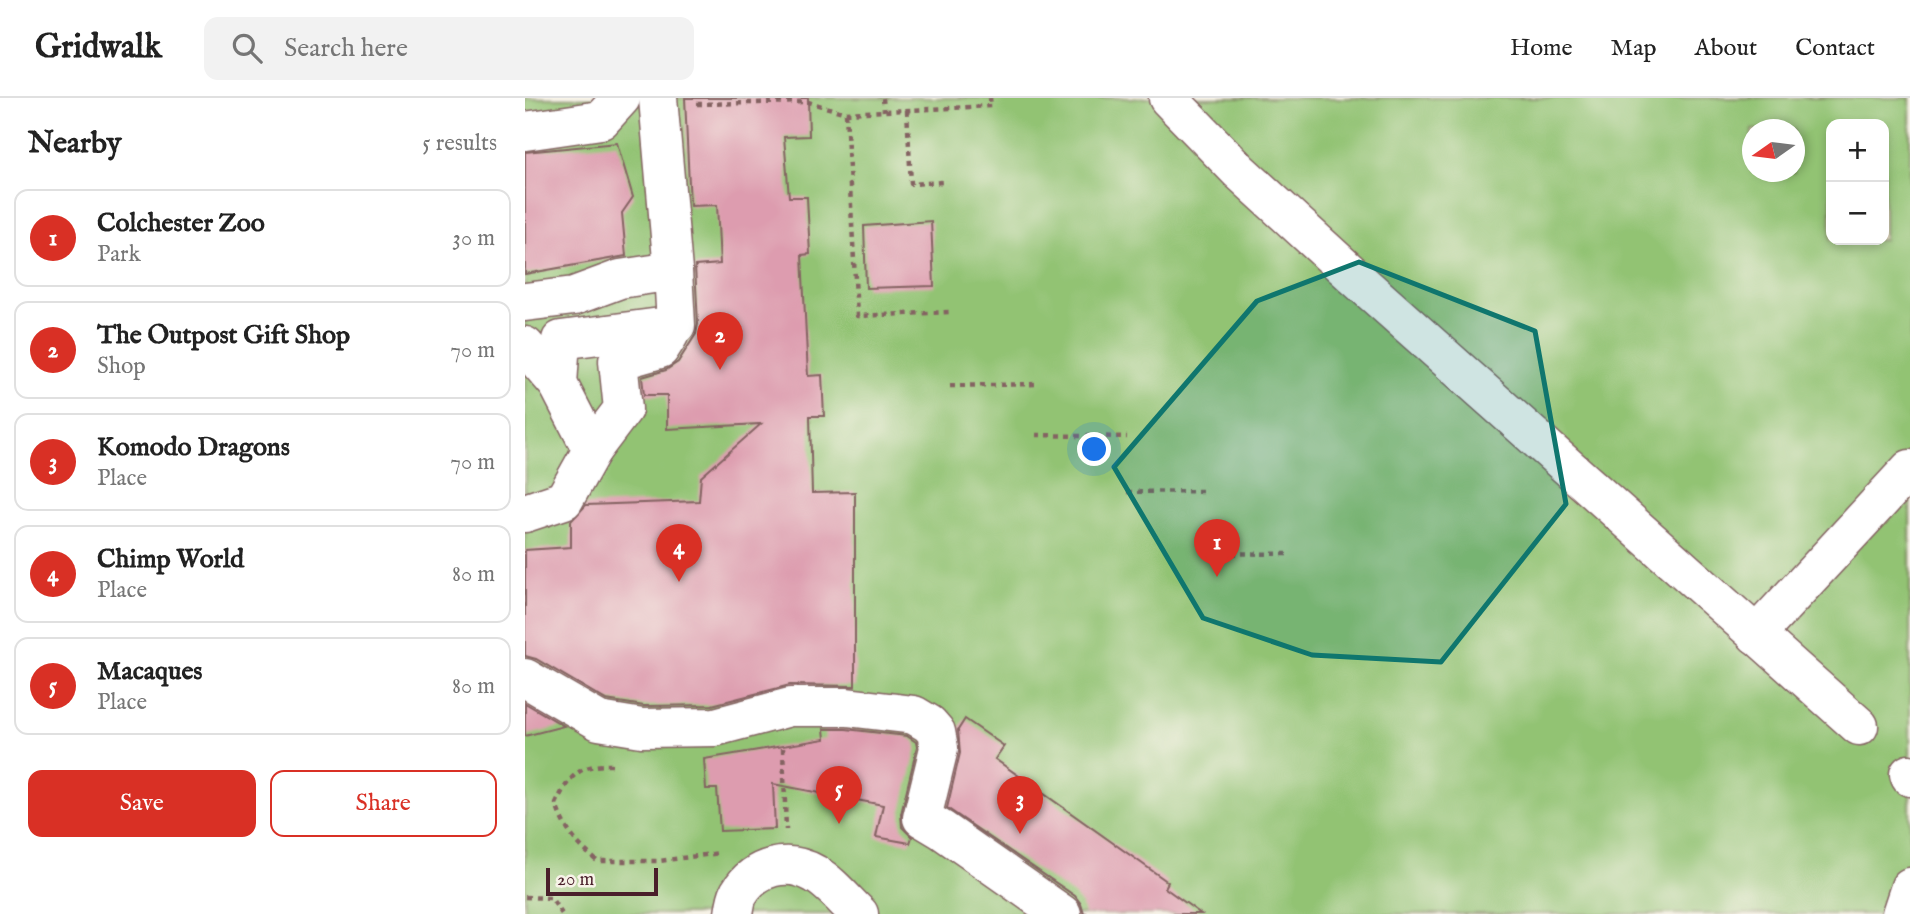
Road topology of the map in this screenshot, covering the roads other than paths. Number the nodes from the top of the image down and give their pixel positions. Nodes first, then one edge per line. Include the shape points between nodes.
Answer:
1 (621, 98) edge
2 (1168, 98) edge
3 (663, 103) edge
4 (525, 131) edge
5 (673, 271) junction
6 (535, 301) edge
7 (676, 325) junction
8 (543, 343) edge
9 (592, 450) junction
10 (1910, 470) edge
11 (525, 513) edge
12 (1756, 635) junction
13 (525, 678) edge
14 (1859, 726) dead end
15 (1910, 887) edge
16 (734, 914) edge
17 (859, 914) edge
18 (1062, 914) edge
19 (1901, 914) edge

1 - 4 street via 601,120
2 - 12 street via 1239,171 1358,280
3 - 5 street
5 - 6 street via 619,279 574,296
5 - 7 street
6 - 8 street
7 - 8 street
7 - 9 street via 660,349 618,360 628,402
8 - 9 street
9 - 11 street via 564,500
10 - 12 street
12 - 14 street
13 - 18 street via 599,721 642,729 715,727 790,707 914,715 936,733 939,748 922,818
15 - 19 street
16 - 17 street via 738,895 751,877 771,867 791,865 815,874

